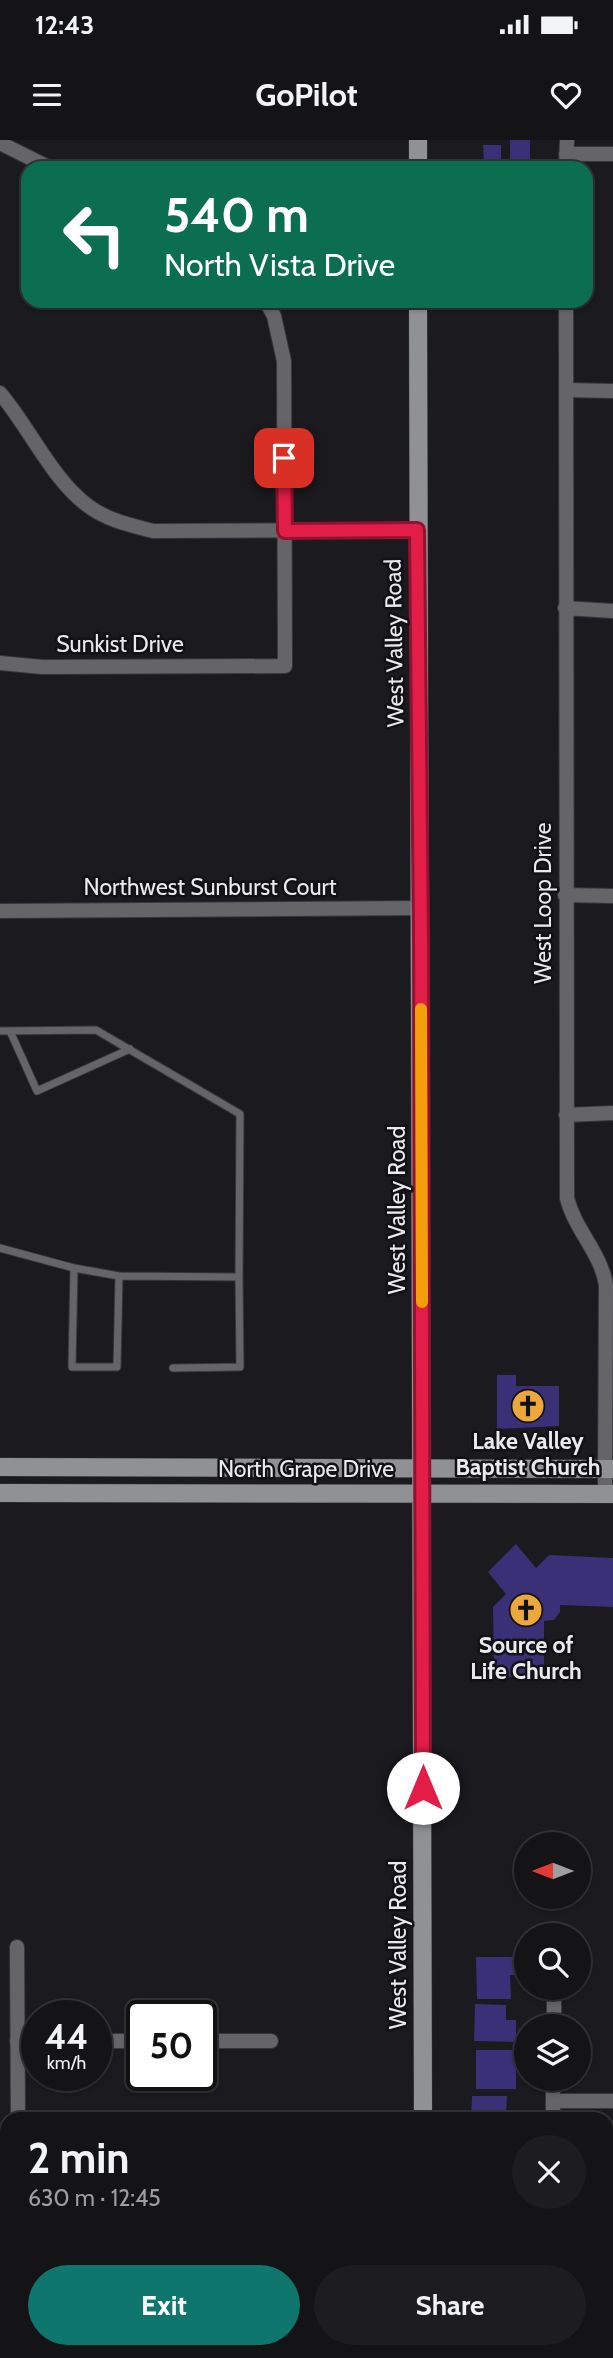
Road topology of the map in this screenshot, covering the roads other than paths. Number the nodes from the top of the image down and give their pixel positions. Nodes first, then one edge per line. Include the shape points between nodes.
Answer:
1 (418, 140) edge
2 (0, 144) edge
3 (566, 154) edge
4 (613, 154) edge
5 (35, 161) edge
6 (418, 161) edge
7 (270, 308) edge
8 (418, 308) edge
9 (566, 308) edge
10 (566, 390) junction
11 (613, 391) edge
12 (0, 393) edge
13 (417, 530) junction
14 (285, 531) junction
15 (565, 608) junction
16 (613, 611) edge
17 (0, 663) edge
18 (565, 895) junction
19 (613, 896) edge
20 (421, 908) junction
21 (0, 911) edge
22 (0, 1031) edge
23 (10, 1031) junction
24 (130, 1049) junction
25 (613, 1114) edge
26 (566, 1115) junction
27 (0, 1248) edge
28 (74, 1268) junction
29 (119, 1276) junction
30 (239, 1277) junction
31 (173, 1368) dead end
32 (0, 1467) edge
33 (422, 1467) junction
34 (610, 1469) edge
35 (0, 1493) edge
36 (422, 1494) junction
37 (609, 1494) edge
38 (17, 1947) dead end
39 (17, 2041) junction
40 (21, 2041) edge
41 (217, 2041) edge
42 (271, 2041) dead end
43 (553, 2091) edge
44 (553, 2101) junction
45 (613, 2101) edge
46 (18, 2112) edge
47 (423, 2112) edge
48 (553, 2112) edge

1 - 6 main road
2 - 5 street
3 - 4 street
7 - 14 street via 284,361
8 - 13 main road, West Valley Road
9 - 10 street, West Loop Drive
10 - 11 street
10 - 15 street, West Loop Drive
12 - 14 street via 61,478 86,505 118,522 153,531
13 - 14 street
13 - 20 main road, West Valley Road
14 - 17 street, Sunkist Drive via 289,670
15 - 16 street
15 - 18 street, West Loop Drive
18 - 19 street
18 - 26 street, West Loop Drive
20 - 21 street, Northwest Sunburst Court
20 - 33 main road, West Valley Road
22 - 23 lane
23 - 24 lane via 96,1030
23 - 24 lane via 37,1091
24 - 30 lane via 240,1114
25 - 26 street
26 - 34 street, West Loop Drive via 567,1198 572,1218 603,1267 606,1286
27 - 28 lane
28 - 29 lane
28 - 29 lane via 72,1367 117,1367
29 - 30 lane
30 - 31 lane via 240,1367
32 - 33 main road, North Grape Drive
33 - 34 main road, North Grape Drive
33 - 36 main road, West Valley Road
34 - 37 street, West Loop Drive
35 - 36 main road, North Grape Drive
36 - 37 main road, North Grape Drive
36 - 47 main road, West Valley Road
38 - 39 street
39 - 40 street
39 - 46 street
41 - 42 street
43 - 44 street
44 - 45 street
44 - 48 street

